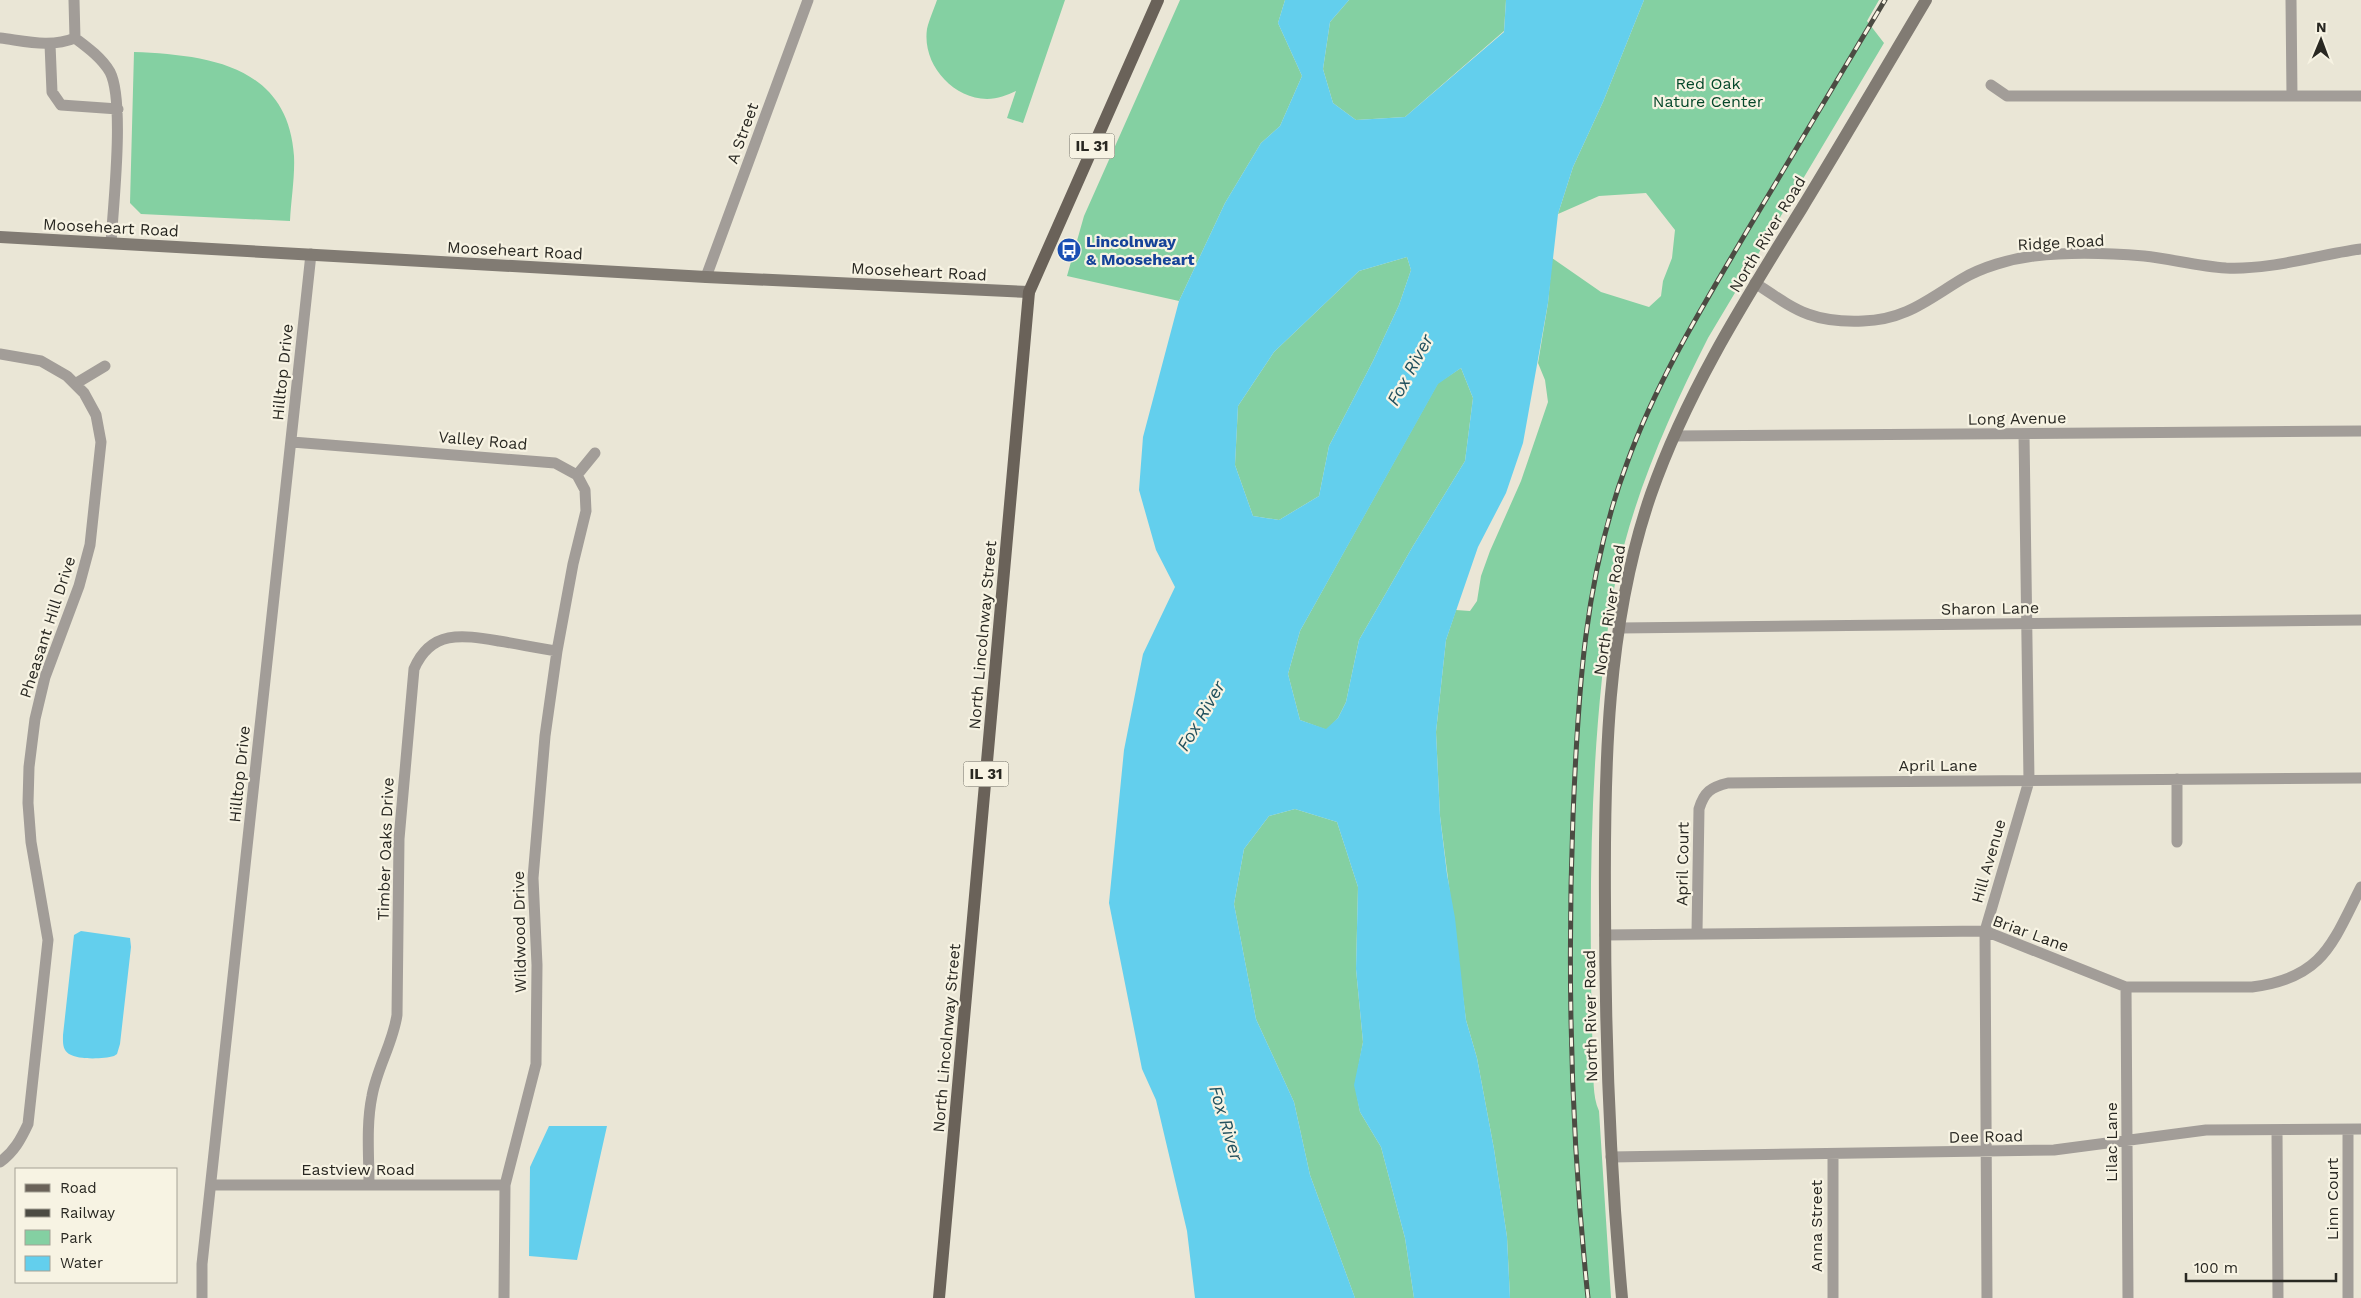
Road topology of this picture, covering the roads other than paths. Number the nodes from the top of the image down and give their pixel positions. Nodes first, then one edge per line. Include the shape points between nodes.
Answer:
1 (74, 0) edge
2 (808, 0) edge
3 (1158, 0) edge
4 (1926, 0) edge
5 (2291, 0) edge
6 (0, 38) edge
7 (75, 38) junction
8 (50, 44) junction
9 (1991, 85) dead end
10 (2292, 96) junction
11 (2361, 96) edge
12 (118, 109) junction
13 (0, 236) edge
14 (111, 243) junction
15 (2361, 249) edge
16 (311, 254) junction
17 (706, 277) junction
18 (1755, 283) junction
19 (1028, 292) junction
20 (0, 354) edge
21 (106, 366) dead end
22 (75, 384) junction
23 (2361, 431) edge
24 (2024, 434) junction
25 (1674, 436) junction
26 (292, 442) junction
27 (595, 453) dead end
28 (577, 475) junction
29 (2361, 620) edge
30 (2026, 624) junction
31 (1620, 628) junction
32 (556, 651) junction
33 (2361, 778) edge
34 (2177, 779) junction
35 (2029, 781) junction
36 (1703, 796) joint
37 (2178, 842) dead end
38 (2361, 887) edge
39 (1985, 931) junction
40 (1697, 932) junction
41 (1605, 934) junction
42 (2126, 987) junction
43 (2361, 1129) edge
44 (2348, 1130) junction
45 (2277, 1131) junction
46 (2127, 1140) junction
47 (1986, 1152) junction
48 (1834, 1155) junction
49 (1611, 1157) junction
50 (0, 1162) edge
51 (211, 1185) junction
52 (369, 1185) junction
53 (505, 1185) junction
54 (202, 1298) edge
55 (504, 1298) edge
56 (940, 1298) edge
57 (1622, 1298) edge
58 (1832, 1298) edge
59 (1987, 1298) edge
60 (2128, 1298) edge
61 (2278, 1298) edge
62 (2348, 1298) edge

1 - 7 street
2 - 17 street, A Street
3 - 19 main road, North Lincolnway Street / IL 31
4 - 18 main road, North River Road
5 - 10 street
6 - 8 street
7 - 8 street via 62,44
7 - 12 street via 91,50 110,73
8 - 12 street via 52,92 61,104
9 - 10 street via 2007,96
10 - 11 street
12 - 14 street
13 - 14 main road, Mooseheart Road
14 - 16 main road, Mooseheart Road
15 - 18 street, Ridge Road via 2246,268 2186,264 2137,256 2033,256 1964,278 1909,312 1864,321 1817,318
16 - 17 main road, Mooseheart Road
16 - 26 street, Hilltop Drive
17 - 19 main road, Mooseheart Road
18 - 25 main road, North River Road via 1706,368
19 - 56 main road, North Lincolnway Street / IL 31
20 - 22 street, Pheasant Hill Drive via 41,361
21 - 22 street
22 - 50 street, Pheasant Hill Drive via 96,415 101,442 90,545 79,586 45,677 35,719 28,804 31,842 48,940 28,1124 19,1142
23 - 24 street, Long Avenue
24 - 25 street, Long Avenue
24 - 30 street, Hill Avenue
25 - 31 main road, North River Road via 1641,525
26 - 28 street, Valley Road via 530,460 555,463
26 - 51 street, Hilltop Drive
27 - 28 street
28 - 32 street, Wildwood Drive via 585,490 586,511
29 - 30 street, Sharon Lane
30 - 31 street, Sharon Lane
30 - 35 street, Hill Avenue
31 - 41 main road, North River Road via 1608,753
32 - 52 street, Timber Oaks Drive via 466,635 448,637 420,654 414,669 398,839 397,1015 369,1112
32 - 53 street, Wildwood Drive via 545,736 534,878 536,1064
33 - 34 street, April Lane
34 - 35 street, April Lane
34 - 37 street
35 - 36 street, April Lane via 1728,783 1713,787
35 - 39 street, Hill Avenue
36 - 40 street, April Court via 1699,809
38 - 42 street, Briar Lane via 2324,955 2290,979 2252,987
39 - 40 street, Briar Lane
39 - 42 street, Briar Lane
39 - 47 street, Hill Avenue
40 - 41 street, Briar Lane
41 - 49 main road, North River Road
42 - 46 street, Lilac Lane
43 - 44 street, Dee Road
44 - 45 street, Dee Road
44 - 62 street, Linn Court
45 - 46 street, Dee Road via 2206,1130
45 - 61 street
46 - 47 street, Dee Road via 2054,1150
46 - 60 street, Lilac Lane
47 - 48 street, Dee Road
47 - 59 street, Hill Avenue
48 - 49 street, Dee Road
48 - 58 street, Anna Street
49 - 57 main road, North River Road
51 - 52 street, Eastview Road
51 - 54 street, Hilltop Drive via 202,1264
52 - 53 street, Eastview Road
53 - 55 street, Wildwood Drive

